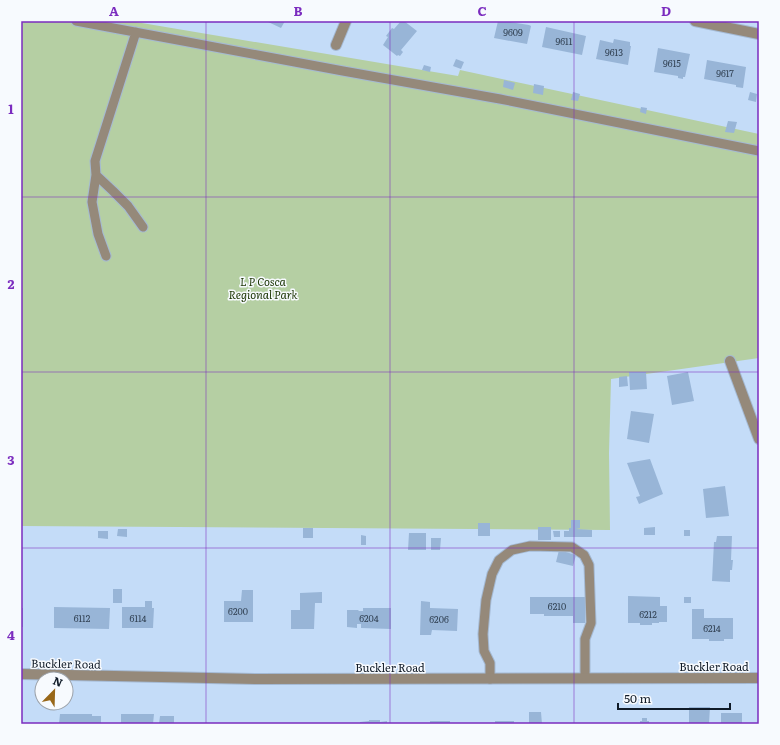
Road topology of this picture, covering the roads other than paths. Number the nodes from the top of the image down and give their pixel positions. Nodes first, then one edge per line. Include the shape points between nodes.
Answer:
1 (76, 21) edge
2 (346, 21) edge
3 (695, 21) edge
4 (136, 32) junction
5 (759, 34) edge
6 (336, 44) dead end
7 (759, 151) edge
8 (96, 175) junction
9 (143, 227) dead end
10 (106, 256) dead end
11 (730, 361) dead end
12 (759, 440) edge
13 (21, 674) edge
14 (585, 678) junction
15 (759, 678) edge
16 (490, 679) junction

1 - 4 lane
2 - 6 street
3 - 5 street
4 - 7 lane via 500,99
4 - 8 lane via 97,153
8 - 9 lane via 128,206
8 - 10 lane via 92,202 98,234
11 - 12 street
13 - 16 street, Buckler Road via 255,679
14 - 15 street, Buckler Road
14 - 16 street, Buckler Road
14 - 16 lane via 585,639 591,623 589,565 584,555 572,547 530,546 512,550 499,560 492,574 486,600 483,634 484,651 490,663

